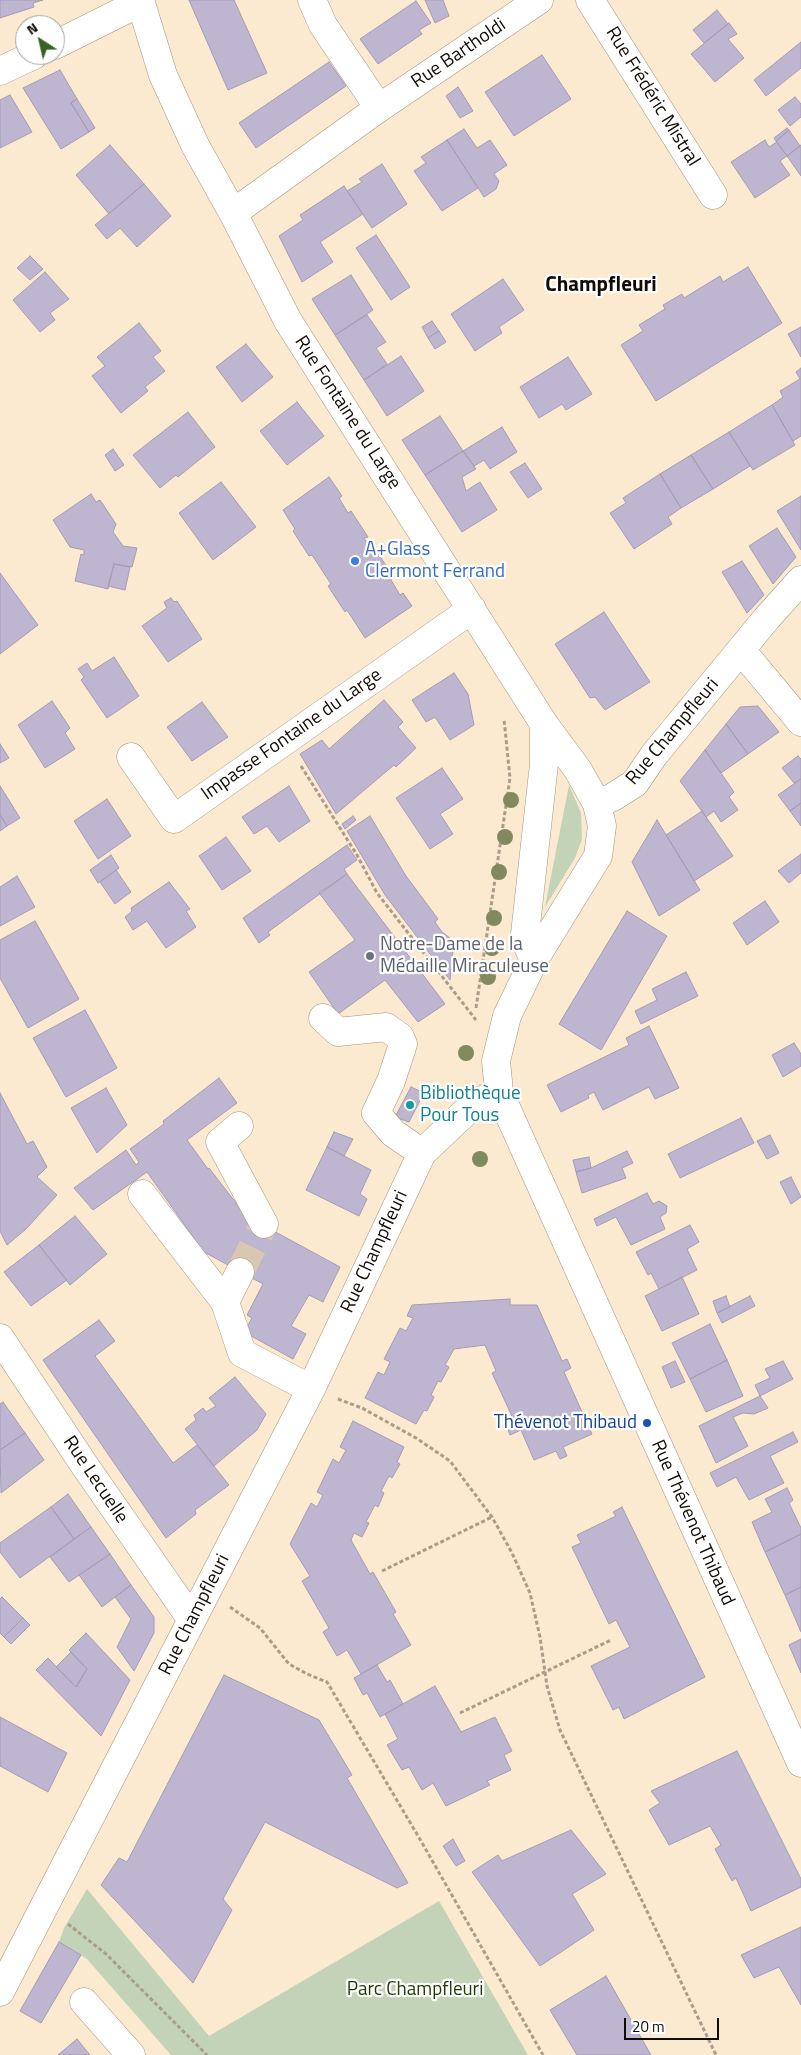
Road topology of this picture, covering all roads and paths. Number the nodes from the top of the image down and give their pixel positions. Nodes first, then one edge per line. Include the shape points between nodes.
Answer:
1 (312, 0) edge
2 (539, 0) edge
3 (590, 0) edge
4 (141, 1) edge
5 (65, 39) edge
6 (15, 64) edge
7 (0, 72) edge
8 (379, 108) junction
9 (713, 195) dead end
10 (233, 213) junction
11 (801, 580) edge
12 (472, 609) junction
13 (741, 650) junction
14 (503, 716) dead end
15 (801, 722) edge
16 (544, 724) junction
17 (286, 740) junction
18 (131, 757) dead end
19 (597, 804) junction
20 (534, 960) junction
21 (466, 1009) dead end
22 (323, 1018) dead end
23 (475, 1018) dead end
24 (499, 1092) junction
25 (239, 1126) dead end
26 (422, 1153) junction
27 (142, 1194) dead end
28 (264, 1224) dead end
29 (240, 1272) tunnel mouth
30 (226, 1302) junction
31 (0, 1338) edge
32 (310, 1388) junction
33 (492, 1517) junction
34 (382, 1571) dead end
35 (206, 1593) junction
36 (192, 1620) junction
37 (611, 1640) dead end
38 (544, 1672) junction
39 (460, 1713) dead end
40 (801, 1763) edge
41 (45, 1906) junction
42 (0, 1992) edge
43 (84, 2002) dead end
44 (131, 2055) edge
45 (208, 2055) edge
46 (543, 2055) edge
47 (716, 2055) edge

1 - 8 street via 323,25
2 - 8 street, Rue Bartholdi
3 - 9 street, Rue Frédéric Mistral
4 - 5 street
4 - 10 street, Rue Fontaine du Large via 163,74 196,146
6 - 7 street
8 - 10 street, Rue Bartholdi
10 - 12 street, Rue Fontaine du Large via 288,321
11 - 13 street, Rue Champfleuri
12 - 16 street, Rue Fontaine du Large
12 - 17 street, Impasse Fontaine du Large
13 - 15 street
13 - 19 street, Rue Champfleuri via 654,755 636,783
14 - 23 path via 510,778
16 - 19 street, Rue Fontaine du Large via 578,770
16 - 20 street via 544,764 524,934
17 - 18 street, Impasse Fontaine du Large via 174,819
17 - 21 path via 377,892
19 - 20 street via 602,826 598,856
20 - 24 street via 507,1016 496,1061
22 - 26 street via 338,1032 386,1027 400,1037 403,1044 376,1114 393,1133
24 - 26 street, Rue Champfleuri via 473,1105
24 - 40 street, Rue Thévenot Thibaud
25 - 28 street via 220,1142
26 - 32 street, Rue Champfleuri
27 - 30 street
29 - 30 street
30 - 32 street via 242,1352
31 - 36 street, Rue Lecuelle
32 - 33 path via 362,1408 450,1461
32 - 35 street, Rue Champfleuri
33 - 34 path
33 - 38 path via 530,1593
35 - 36 street, Rue Champfleuri
35 - 46 path via 260,1628 289,1664 327,1682
36 - 41 street, Rue Champfleuri
37 - 38 path
38 - 39 path
38 - 47 path via 560,1730
41 - 42 street, Rue Champfleuri
41 - 45 path via 106,1954
43 - 44 street

